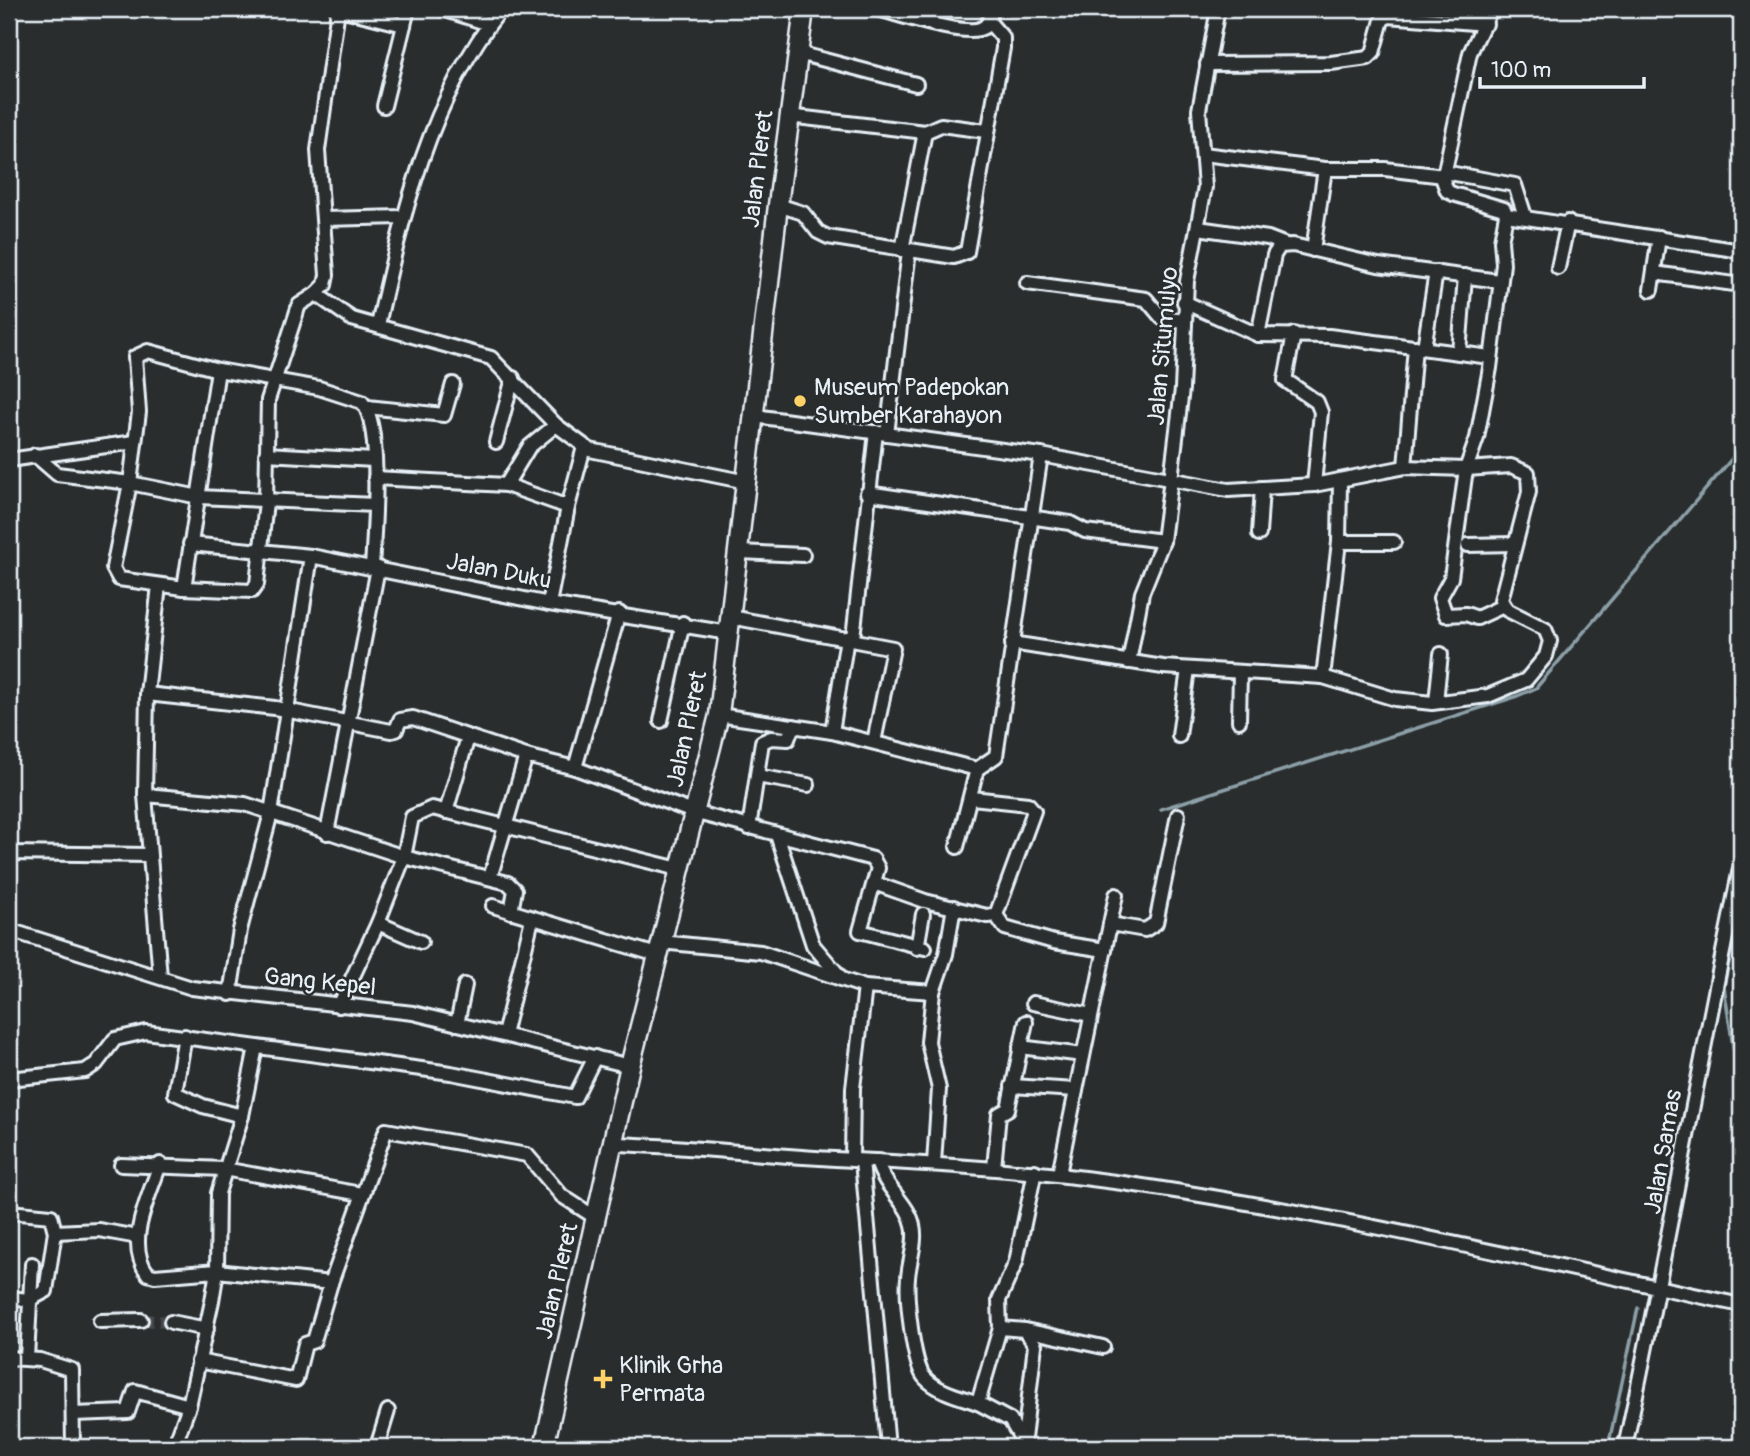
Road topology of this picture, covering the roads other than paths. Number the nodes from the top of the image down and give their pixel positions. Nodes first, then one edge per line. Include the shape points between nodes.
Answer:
1 (339, 9) edge
2 (408, 9) edge
3 (442, 9) edge
4 (501, 9) edge
5 (804, 9) edge
6 (877, 9) edge
7 (991, 9) edge
8 (1218, 9) edge
9 (1491, 9) edge
10 (1388, 13) edge
11 (989, 22) junction
12 (1486, 23) junction
13 (489, 24) junction
14 (404, 25) junction
15 (797, 53) junction
16 (1207, 64) junction
17 (916, 84) dead end
18 (384, 106) dead end
19 (788, 116) junction
20 (986, 131) junction
21 (925, 132) junction
22 (1203, 154) junction
23 (1325, 169) junction
24 (1444, 174) junction
25 (778, 205) junction
26 (1506, 215) junction
27 (1525, 216) junction
28 (402, 217) junction
29 (324, 219) junction
30 (1568, 222) junction
31 (1198, 228) junction
32 (1659, 237) junction
33 (1286, 245) junction
34 (905, 250) junction
35 (1313, 250) junction
36 (1741, 251) edge
37 (1558, 268) dead end
38 (1436, 272) junction
39 (1654, 273) junction
40 (1465, 276) junction
41 (1499, 281) junction
42 (1027, 282) dead end
43 (1734, 284) dead end
44 (1651, 290) dead end
45 (316, 294) junction
46 (1184, 302) junction
47 (1184, 321) junction
48 (378, 325) junction
49 (1258, 334) junction
50 (1294, 334) junction
51 (1420, 348) junction
52 (1458, 353) junction
53 (1490, 357) junction
54 (218, 370) junction
55 (513, 378) junction
56 (273, 380) junction
57 (453, 384) dead end
58 (367, 407) junction
59 (754, 416) junction
60 (556, 425) junction
61 (881, 433) junction
62 (134, 442) junction
63 (496, 442) dead end
64 (584, 447) junction
65 (265, 454) junction
66 (35, 455) junction
67 (1041, 455) junction
68 (9, 460) edge
69 (374, 460) junction
70 (1405, 467) junction
71 (1466, 469) junction
72 (375, 478) junction
73 (1171, 479) junction
74 (1340, 481) junction
75 (747, 482) junction
76 (130, 483) junction
77 (506, 485) junction
78 (1314, 485) junction
79 (1262, 488) junction
80 (867, 493) junction
81 (199, 497) junction
82 (265, 502) junction
83 (375, 505) junction
84 (568, 507) junction
85 (1031, 518) junction
86 (1259, 534) dead end
87 (1163, 541) junction
88 (1339, 542) junction
89 (1394, 542) dead end
90 (190, 544) junction
91 (1514, 544) junction
92 (1468, 545) dead end
93 (261, 551) junction
94 (740, 552) junction
95 (803, 555) dead end
96 (312, 556) junction
97 (375, 568) junction
98 (159, 585) junction
99 (184, 588) junction
100 (549, 604) junction
101 (1503, 606) junction
102 (619, 613) junction
103 (683, 623) junction
104 (730, 625) junction
105 (850, 638) junction
106 (1012, 643) junction
107 (1441, 654) dead end
108 (1129, 662) junction
109 (1188, 669) junction
110 (1240, 672) junction
111 (1323, 677) junction
112 (147, 694) junction
113 (1436, 702) junction
114 (287, 710) junction
115 (719, 715) junction
116 (661, 721) dead end
117 (1239, 721) dead end
118 (349, 724) junction
119 (793, 726) junction
120 (832, 732) junction
121 (1179, 736) dead end
122 (468, 737) junction
123 (874, 742) junction
124 (526, 756) junction
125 (575, 768) junction
126 (977, 769) junction
127 (757, 776) junction
128 (808, 785) dead end
129 (145, 795) junction
130 (972, 798) junction
131 (446, 812) junction
132 (694, 812) junction
133 (271, 813) junction
134 (1178, 815) dead end
135 (505, 826) junction
136 (749, 828) junction
137 (327, 833) junction
138 (777, 835) junction
139 (957, 847) dead end
140 (9, 853) edge
141 (148, 855) junction
142 (404, 857) junction
143 (1741, 864) edge
144 (679, 869) junction
145 (490, 878) junction
146 (874, 883) junction
147 (1116, 895) dead end
148 (493, 906) dead end
149 (954, 906) junction
150 (511, 912) junction
151 (923, 914) dead end
152 (996, 915) junction
153 (532, 919) junction
154 (378, 923) junction
155 (1110, 924) junction
156 (9, 930) edge
157 (421, 942) dead end
158 (659, 948) junction
159 (1105, 950) junction
160 (160, 977) junction
161 (844, 981) junction
162 (465, 985) dead end
163 (866, 987) junction
164 (933, 992) junction
165 (230, 994) junction
166 (1033, 1003) dead end
167 (339, 1006) junction
168 (1091, 1015) junction
169 (1026, 1023) dead end
170 (457, 1024) junction
171 (504, 1035) junction
172 (185, 1036) junction
173 (257, 1047) junction
174 (1020, 1047) junction
175 (1083, 1055) junction
176 (595, 1057) junction
177 (630, 1066) junction
178 (9, 1079) edge
179 (1012, 1086) junction
180 (1076, 1090) junction
181 (242, 1116) junction
182 (613, 1144) junction
183 (857, 1161) junction
184 (877, 1161) junction
185 (934, 1163) junction
186 (160, 1164) junction
187 (121, 1165) dead end
188 (994, 1168) junction
189 (224, 1169) junction
190 (1035, 1171) junction
191 (1059, 1174) junction
192 (360, 1194) junction
193 (9, 1212) edge
194 (596, 1218) junction
195 (55, 1231) junction
196 (138, 1237) junction
197 (32, 1264) dead end
198 (217, 1271) junction
199 (331, 1283) junction
200 (1659, 1288) junction
201 (9, 1298) edge
202 (29, 1300) junction
203 (1741, 1305) edge
204 (141, 1320) tunnel mouth
205 (100, 1321) dead end
206 (171, 1322) tunnel mouth
207 (1000, 1328) junction
208 (207, 1329) junction
209 (1025, 1330) junction
210 (1102, 1347) dead end
211 (9, 1358) edge
212 (27, 1358) junction
213 (198, 1361) junction
214 (978, 1403) junction
215 (189, 1406) junction
216 (388, 1411) dead end
217 (73, 1414) junction
218 (1025, 1443) edge
219 (73, 1447) edge
220 (174, 1447) edge
221 (377, 1447) edge
222 (544, 1447) edge
223 (888, 1447) edge
224 (1625, 1447) edge

1 - 14 street
1 - 29 street via 319,131
2 - 14 street
3 - 13 street
4 - 13 street
5 - 15 main road, Jalan Pleret
6 - 11 street via 963,29 982,28
7 - 11 street
8 - 16 street, Jalan Situmulyo
9 - 12 street
10 - 12 street
10 - 16 street via 1368,58 1331,63
11 - 20 street via 1003,38 1003,48
12 - 24 street via 1471,53
13 - 28 street via 443,105
14 - 18 street
15 - 17 street
15 - 19 main road, Jalan Pleret
16 - 22 street, Jalan Situmulyo via 1199,110
19 - 21 street
19 - 25 main road, Jalan Pleret
20 - 21 street via 942,125
20 - 34 street via 967,252 954,257
21 - 34 street
22 - 23 street
22 - 31 street, Jalan Situmulyo via 1205,187
23 - 24 street
23 - 35 street
24 - 26 street via 1447,191 1500,206
24 - 27 street via 1515,185
25 - 34 street via 799,210 828,237
25 - 59 main road, Jalan Pleret
26 - 27 street
26 - 41 street
27 - 30 street
28 - 29 street
28 - 48 street
29 - 45 street via 327,275
30 - 32 street
30 - 37 street
31 - 33 street
31 - 46 street, Jalan Situmulyo
32 - 36 street
32 - 39 street
33 - 35 street
33 - 49 street via 1274,255
34 - 61 street
35 - 38 street
38 - 40 street
38 - 51 street
39 - 43 street
39 - 44 street
40 - 41 street
40 - 52 street
41 - 53 street
42 - 47 street via 1146,299 1162,318
45 - 48 street via 344,315
45 - 56 street via 299,305
46 - 47 street, Jalan Situmulyo
46 - 49 street
47 - 73 street, Jalan Situmulyo via 1182,389
48 - 55 street via 485,355
49 - 50 street
50 - 51 street
50 - 78 street via 1285,380 1317,402 1321,412
51 - 52 street
51 - 70 street
52 - 53 street
53 - 71 street via 1477,438
54 - 56 street
54 - 62 street via 148,351 138,353
54 - 81 street
55 - 60 street
55 - 63 street
56 - 58 street via 355,397
56 - 65 street
57 - 58 street via 444,415
58 - 69 street
59 - 61 street
59 - 75 main road, Jalan Pleret
60 - 64 street
60 - 77 street via 529,447
61 - 67 street
61 - 80 street
62 - 66 street
62 - 76 street
64 - 75 street
64 - 84 street
65 - 69 street
65 - 82 street
66 - 68 street
66 - 76 street via 57,474
67 - 73 street
67 - 85 street
69 - 72 street
70 - 71 street
70 - 74 street
71 - 91 street via 1511,466 1528,473 1529,492
71 - 101 street via 1451,578 1441,602 1445,615 1474,618
72 - 77 street
72 - 83 street
73 - 79 street via 1228,489
73 - 87 street, Jalan Situmulyo
74 - 78 street
74 - 88 street
75 - 94 main road, Jalan Pleret
76 - 81 street
76 - 98 street via 114,571 119,579
77 - 84 street
78 - 79 street
79 - 86 street
80 - 85 street
80 - 105 street
81 - 82 street
81 - 90 street
82 - 83 street
82 - 93 street
83 - 97 street
84 - 100 street
85 - 87 street via 1076,524 1085,531
85 - 106 street
87 - 108 street, Jalan Situmulyo via 1142,593
88 - 89 street
88 - 111 street
90 - 93 street, Jalan Duku
90 - 99 street
91 - 92 street
91 - 101 street via 1500,595
93 - 96 street, Jalan Duku
93 - 99 street via 252,591
94 - 95 street
94 - 104 main road, Jalan Pleret
96 - 97 street, Jalan Duku
96 - 114 street
97 - 100 street, Jalan Duku
97 - 118 street
98 - 99 street
98 - 112 street
100 - 102 street, Jalan Duku
101 - 113 street via 1549,634 1546,656 1536,671 1519,684 1488,696
102 - 103 street, Jalan Duku
102 - 125 street
103 - 104 street, Jalan Duku
103 - 116 street
104 - 105 street, Jalan Duku
104 - 115 main road, Jalan Pleret
105 - 120 street
105 - 123 street, Jalan Duku via 893,648
106 - 108 street
106 - 126 street via 996,756
107 - 113 street
108 - 109 street
109 - 110 street
109 - 121 street
110 - 111 street
110 - 117 street
111 - 113 street via 1395,699
112 - 114 street
112 - 129 street
114 - 118 street
114 - 133 street
115 - 119 street
115 - 132 main road, Jalan Pleret
118 - 122 street via 391,731 400,720 413,718
118 - 137 street
119 - 120 street
119 - 127 street via 788,738 762,742
120 - 123 street
122 - 124 street
122 - 131 street
123 - 126 street
124 - 125 street
124 - 135 street
125 - 132 street
126 - 130 street
127 - 128 street
127 - 136 street
129 - 133 street via 245,804
129 - 141 street
130 - 139 street
130 - 152 street via 1028,804 1034,811
131 - 135 street
131 - 142 street via 432,808 414,813
132 - 136 street
132 - 144 main road, Jalan Pleret
133 - 137 street
133 - 165 street via 240,930
134 - 155 street via 1156,923 1145,930
135 - 144 street
135 - 145 street
136 - 138 street
137 - 142 street
138 - 146 street via 873,859 878,867
138 - 161 street via 813,944
140 - 141 street
141 - 160 street
142 - 145 street
142 - 154 street
143 - 200 street, Jalan Samas
144 - 158 main road, Jalan Pleret
145 - 150 street via 515,890
146 - 149 street
146 - 151 street via 860,930 921,948
147 - 155 street
148 - 150 street
149 - 152 street
149 - 164 street via 946,954
150 - 153 street
152 - 159 street via 1005,928
153 - 158 street
153 - 171 street
154 - 157 street
154 - 167 street
155 - 159 street
156 - 160 street, Gang Kepel
158 - 161 street via 751,950
158 - 177 main road, Jalan Pleret
159 - 168 street
160 - 165 street, Gang Kepel
161 - 163 street
162 - 170 street
163 - 164 street
163 - 183 street via 853,1088
164 - 185 street via 928,1042 939,1089
165 - 167 street, Gang Kepel
166 - 168 street
167 - 170 street, Gang Kepel via 413,1013
168 - 175 street
169 - 174 street
170 - 171 street, Gang Kepel
171 - 176 street, Gang Kepel
172 - 173 street
172 - 178 street via 132,1034 111,1042 96,1064 85,1071
172 - 181 street via 176,1093
173 - 176 street via 441,1072 575,1097
173 - 181 street
174 - 175 street
174 - 179 street
175 - 180 street
176 - 177 street, Gang Kepel
177 - 182 main road, Jalan Pleret
179 - 180 street
179 - 188 street via 1008,1109 999,1114
180 - 191 street
181 - 189 street
182 - 183 street
182 - 194 main road, Jalan Pleret
183 - 184 street
183 - 223 street
184 - 185 street
184 - 214 street via 887,1187 910,1216 914,1229 907,1288 918,1364 924,1378 939,1388
185 - 188 street
186 - 187 street
186 - 189 street
186 - 196 street
188 - 190 street
189 - 192 street
189 - 198 street via 218,1193
190 - 191 street
190 - 207 street via 1016,1262 999,1300
191 - 200 street via 1395,1231
192 - 194 street via 388,1130 527,1155 562,1196
192 - 199 street
193 - 195 street via 51,1216
194 - 222 main road, Jalan Pleret
195 - 196 street via 99,1230
195 - 202 street via 50,1284
196 - 198 street via 138,1258 148,1274
197 - 202 street
198 - 199 street
198 - 208 street
199 - 213 street via 314,1341 305,1344 296,1380
200 - 203 street
200 - 224 street, Jalan Samas
201 - 202 street
202 - 212 street
204 - 205 street
206 - 208 street
207 - 209 street
207 - 214 street
208 - 213 street
209 - 210 street
209 - 218 street via 1035,1345
211 - 212 street
212 - 217 street via 72,1370
213 - 215 street
214 - 218 street via 1010,1420
215 - 217 street via 135,1391 128,1412
215 - 220 street
216 - 221 street
217 - 219 street

